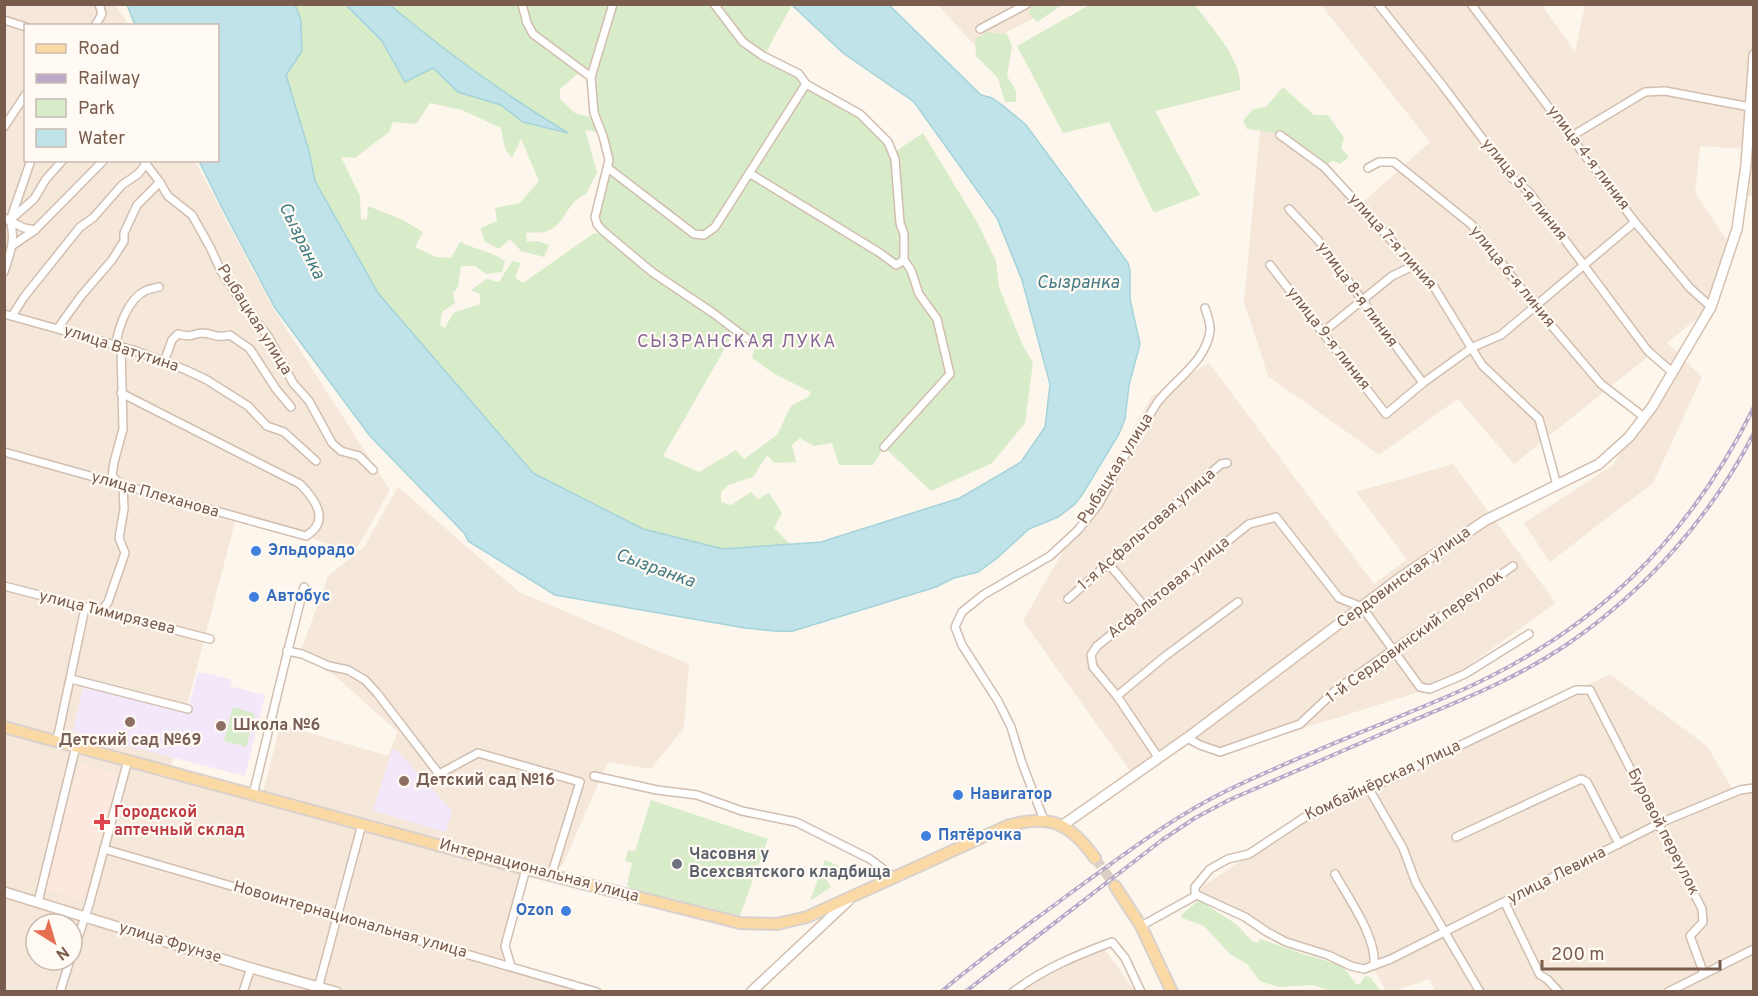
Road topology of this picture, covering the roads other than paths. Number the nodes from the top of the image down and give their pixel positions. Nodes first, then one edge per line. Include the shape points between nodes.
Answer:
1 (99, 4) edge
2 (522, 4) edge
3 (613, 4) edge
4 (714, 4) edge
5 (1027, 4) edge
6 (1378, 4) edge
7 (1470, 4) edge
8 (4, 20) edge
9 (96, 24) edge
10 (24, 26) edge
11 (980, 29) dead end
12 (1754, 54) edge
13 (591, 77) junction
14 (806, 84) junction
15 (24, 97) edge
16 (1750, 106) junction
17 (4, 127) edge
18 (1280, 135) dead end
19 (1572, 136) junction
20 (30, 162) edge
21 (61, 162) edge
22 (102, 162) edge
23 (144, 162) edge
24 (608, 168) junction
25 (1368, 168) dead end
26 (749, 173) junction
27 (160, 182) junction
28 (1289, 209) dead end
29 (7, 219) edge
30 (1635, 222) junction
31 (34, 230) junction
32 (13, 245) junction
33 (903, 260) junction
34 (1270, 265) dead end
35 (1413, 266) junction
36 (1584, 266) junction
37 (4, 272) edge
38 (159, 287) dead end
39 (1361, 301) junction
40 (1534, 305) junction
41 (1711, 306) junction
42 (1205, 308) dead end
43 (8, 315) edge
44 (58, 328) junction
45 (1323, 332) junction
46 (746, 338) dead end
47 (118, 346) junction
48 (1473, 347) junction
49 (164, 362) junction
50 (1672, 372) junction
51 (1423, 383) junction
52 (121, 393) junction
53 (291, 407) dead end
54 (1644, 417) junction
55 (884, 447) dead end
56 (4, 452) edge
57 (316, 461) dead end
58 (1227, 463) dead end
59 (373, 470) dead end
60 (1557, 485) junction
61 (123, 486) junction
62 (1108, 563) junction
63 (1513, 566) dead end
64 (4, 586) edge
65 (304, 587) dead end
66 (1068, 599) dead end
67 (1238, 602) dead end
68 (1145, 607) junction
69 (1362, 607) junction
70 (85, 608) junction
71 (100, 612) junction
72 (1529, 634) dead end
73 (210, 639) dead end
74 (1393, 650) junction
75 (287, 651) junction
76 (71, 679) junction
77 (1590, 690) joint
78 (1117, 696) junction
79 (188, 709) dead end
80 (4, 727) edge
81 (1187, 738) junction
82 (57, 740) junction
83 (76, 746) junction
84 (1158, 757) junction
85 (128, 760) junction
86 (594, 776) dead end
87 (1369, 789) junction
88 (1754, 789) edge
89 (253, 795) junction
90 (1044, 820) junction
91 (1660, 823) junction
92 (362, 824) junction
93 (1063, 825) junction
94 (1456, 837) dead end
95 (1619, 844) junction
96 (104, 849) junction
97 (1095, 858) tunnel mouth
98 (526, 869) junction
99 (1335, 874) dead end
100 (551, 876) junction
101 (895, 878) junction
102 (1115, 886) tunnel mouth
103 (4, 892) edge
104 (1197, 895) junction
105 (850, 899) junction
106 (38, 902) junction
107 (1505, 903) junction
108 (71, 912) edge
109 (84, 916) joint
110 (338, 917) junction
111 (807, 917) junction
112 (1141, 926) junction
113 (816, 931) junction
114 (1446, 931) junction
115 (1754, 949) edge
116 (511, 966) junction
117 (1374, 966) junction
118 (251, 968) junction
119 (66, 972) edge
120 (1704, 974) junction
121 (318, 989) edge
122 (60, 992) edge
123 (243, 992) edge
124 (336, 992) edge
125 (597, 992) edge
126 (751, 992) edge
127 (1012, 992) edge
128 (1141, 992) edge
129 (1172, 992) edge
130 (1480, 992) edge
131 (1559, 992) edge
132 (1668, 992) edge

1 - 9 street via 102,14
2 - 13 street via 533,34
3 - 13 street
4 - 14 street via 743,42 799,74
5 - 11 street
6 - 36 street, улица 5-я линия
7 - 19 street, улица 4-я линия
8 - 10 street
12 - 16 street, Сердовинская улица
13 - 24 street via 594,113 603,136
14 - 26 street
14 - 33 street via 860,114 888,142 895,159 904,234
15 - 17 street
16 - 19 street via 1665,91 1645,92
16 - 41 street, Сердовинская улица via 1737,229
18 - 35 street, улица 7-я линия via 1324,167
19 - 30 street, улица 4-я линия
20 - 29 street
21 - 29 street via 34,199
22 - 31 street
23 - 27 street, Рыбацкая улица
23 - 43 street via 138,174 80,228
24 - 26 street via 694,234 704,235 715,227
24 - 46 street via 595,217 597,224 652,272
25 - 40 street, улица 6-я линия via 1379,162 1394,162 1472,225
26 - 33 street via 896,265
27 - 44 street via 137,205 124,241 112,260
27 - 59 street, Рыбацкая улица via 168,196 192,215 221,271 268,336 332,443 341,451 359,456
28 - 39 street, улица 8-я линия via 1318,240
29 - 31 street
29 - 32 street via 14,231
30 - 36 street
30 - 41 street, улица 4-я линия via 1690,288
31 - 32 street
32 - 37 street
33 - 55 street via 919,294 937,319 950,374
34 - 45 street, улица 9-я линия
35 - 39 street via 1392,276
35 - 48 street, улица 7-я линия via 1434,286
36 - 40 street
36 - 50 street, улица 5-я линия via 1648,351
38 - 47 street via 143,292 125,314 118,330
39 - 45 street
39 - 51 street, улица 8-я линия
40 - 48 street via 1501,335
40 - 54 street, улица 6-я линия via 1601,384
41 - 50 street, Сердовинская улица
42 - 90 street, Рыбацкая улица via 1210,330 1204,349 1157,403 1090,517 1050,556 982,595 962,612 955,627 1011,727
43 - 44 street, улица Ватутина
44 - 47 street, улица Ватутина
45 - 51 street, улица 9-я линия via 1386,414
47 - 49 street, улица Ватутина
47 - 52 street
48 - 51 street
48 - 60 street, улица 7-я линия via 1482,365 1539,419
49 - 53 street via 178,334 190,338 201,333 220,338 230,334 250,350
49 - 57 street, улица Ватутина via 207,380 248,406 267,426 284,432
50 - 54 street, Сердовинская улица
52 - 61 street via 123,429 112,476
52 - 61 street, улица Плеханова via 300,484 318,506 319,523 306,536
54 - 60 street, Сердовинская улица via 1599,464
56 - 61 street, улица Плеханова
58 - 62 street, 1-я Асфальтовая улица via 1221,464
60 - 69 street, Сердовинская улица via 1486,520
61 - 71 street via 119,538 125,553 108,602
62 - 66 street, 1-я Асфальтовая улица
62 - 68 street
63 - 74 street, 1-й Сердовинский переулок
64 - 70 street, улица Тимирязева
65 - 75 street
67 - 78 street
68 - 69 street, Асфальтовая улица via 1249,524 1276,517 1339,598
68 - 78 street, Асфальтовая улица via 1097,645 1091,655 1094,667
69 - 74 street
69 - 81 street, Сердовинская улица
70 - 71 street, улица Тимирязева
70 - 76 street
71 - 73 street, улица Тимирязева
72 - 74 street via 1465,674 1430,689 1420,687
74 - 81 street, 1-й Сердовинский переулок via 1337,689 1300,724 1220,752
75 - 89 street
75 - 100 street via 348,670 365,680 439,774 478,753 580,782
76 - 79 street
76 - 82 street
77 - 87 street, Комбайнёрская улица via 1576,690
77 - 91 street, Буровой переулок
78 - 84 street
80 - 82 main road, Интернациональная улица
81 - 84 street, Сердовинская улица
82 - 83 main road, Интернациональная улица
83 - 85 main road, Интернациональная улица
83 - 106 street
84 - 93 street, Сердовинская улица
85 - 89 main road, Интернациональная улица
85 - 96 street
86 - 101 street via 697,795 742,811 796,822 870,859
87 - 104 street, Комбайнёрская улица via 1291,824 1249,854 1210,869 1195,887
87 - 114 street via 1403,848 1416,883
88 - 91 street, улица Левина via 1740,790
89 - 92 main road, Интернациональная улица
90 - 93 main road, Интернациональная улица
90 - 101 main road, Интернациональная улица via 1007,826
91 - 95 street, улица Левина
91 - 120 street, Буровой переулок via 1702,909 1703,922 1690,936
92 - 98 main road, Интернациональная улица
92 - 110 street
93 - 97 main road via 1076,834
94 - 95 street via 1581,779 1587,782
95 - 107 street, улица Левина
96 - 109 street
96 - 110 street, Новоинтернациональная улица
98 - 100 main road, Интернациональная улица
98 - 116 street via 505,946
99 - 117 street via 1369,937
100 - 111 main road, Интернациональная улица via 740,923 777,924
101 - 105 main road, Интернациональная улица
102 - 112 main road
103 - 106 street, улица Фрунзе
104 - 112 street
104 - 117 street, улица Левина via 1286,942 1364,969
105 - 111 main road, Интернациональная улица
105 - 113 street
106 - 108 street, улица Фрунзе
107 - 114 street, улица Левина
107 - 131 street via 1540,975
109 - 118 street, улица Фрунзе
110 - 116 street, Новоинтернациональная улица
110 - 121 street
111 - 113 street
112 - 129 main road
113 - 126 street
114 - 117 street, улица Левина
114 - 130 street
115 - 120 street
116 - 125 street, Новоинтернациональная улица
118 - 121 street, улица Фрунзе
118 - 123 street
119 - 122 street
120 - 132 street
121 - 124 street, улица Фрунзе
127 - 128 street via 1062,961 1112,942 1125,958

